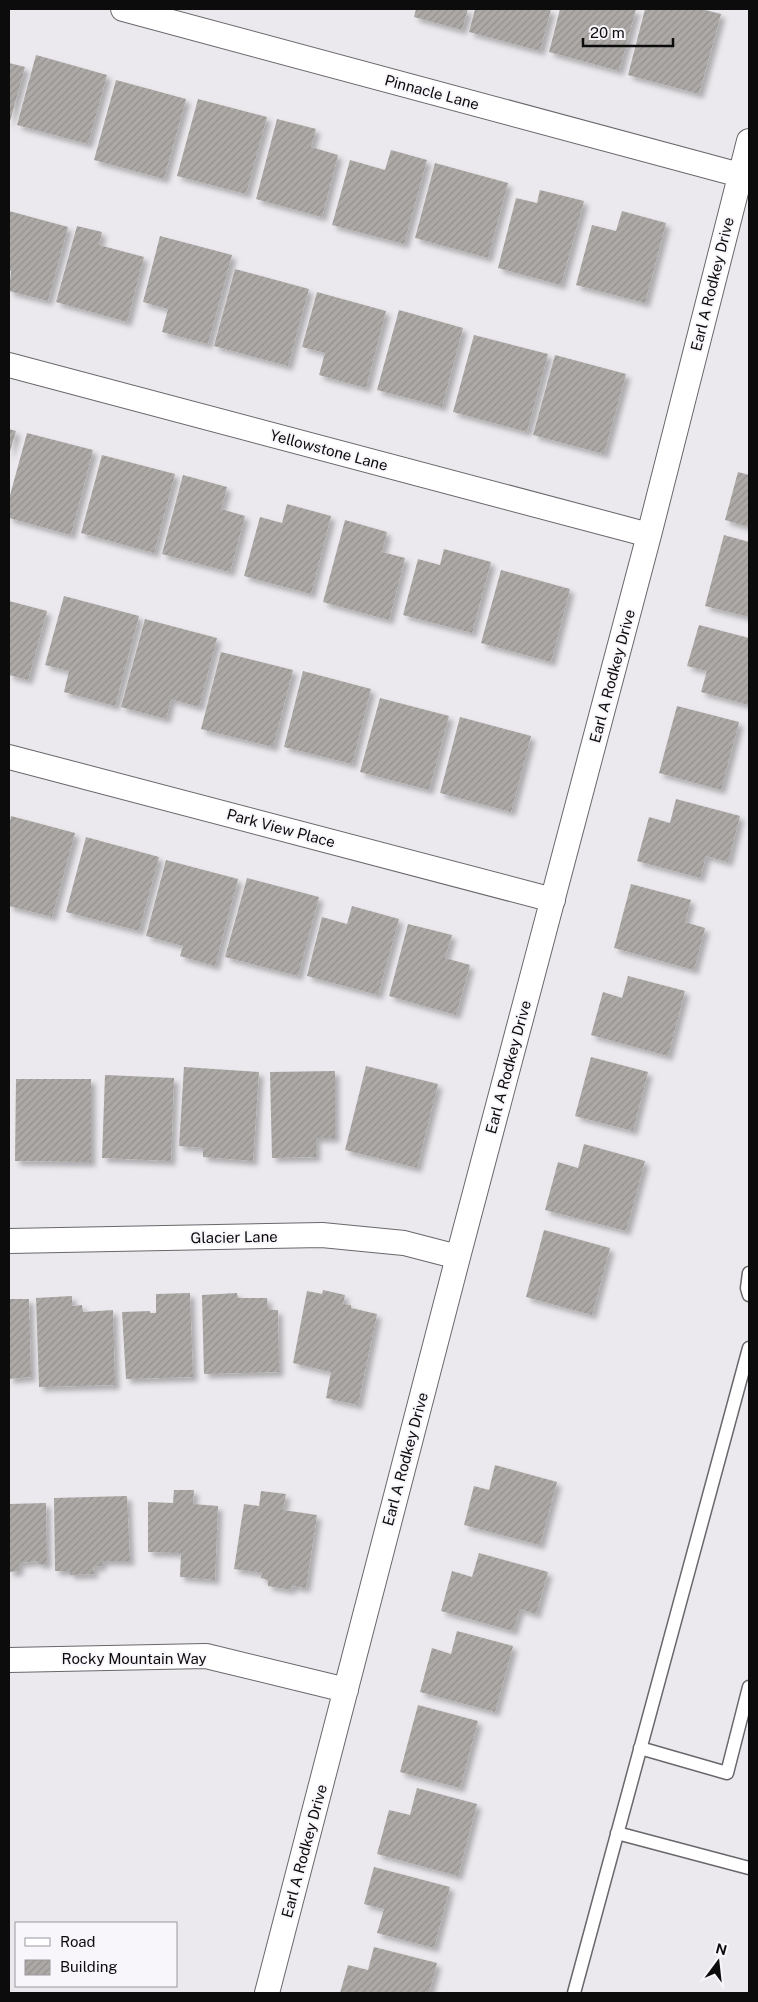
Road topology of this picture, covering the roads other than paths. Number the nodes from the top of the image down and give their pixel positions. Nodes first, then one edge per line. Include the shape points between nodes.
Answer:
1 (123, 9) edge
2 (749, 142) edge
3 (740, 175) junction
4 (9, 365) edge
5 (648, 535) junction
6 (9, 757) edge
7 (553, 900) junction
8 (9, 1241) edge
9 (458, 1257) junction
10 (749, 1273) edge
11 (749, 1295) edge
12 (749, 1348) edge
13 (9, 1660) edge
14 (749, 1687) edge
15 (346, 1690) junction
16 (640, 1748) junction
17 (617, 1834) junction
18 (749, 1868) edge
19 (267, 1993) edge
20 (574, 1993) edge

1 - 3 street, Pinnacle Lane
2 - 3 street, Earl A Rodkey Drive
3 - 5 street, Earl A Rodkey Drive
4 - 5 street, Yellowstone Lane
5 - 7 street, Earl A Rodkey Drive
6 - 7 street, Park View Place
7 - 9 street, Earl A Rodkey Drive
8 - 9 street, Glacier Lane via 322,1235 404,1243
9 - 15 street, Earl A Rodkey Drive
10 - 11 lane
12 - 16 lane
13 - 15 street, Rocky Mountain Way via 206,1656
14 - 16 lane via 727,1773
15 - 19 street, Earl A Rodkey Drive
16 - 17 lane
17 - 18 lane
17 - 20 lane

